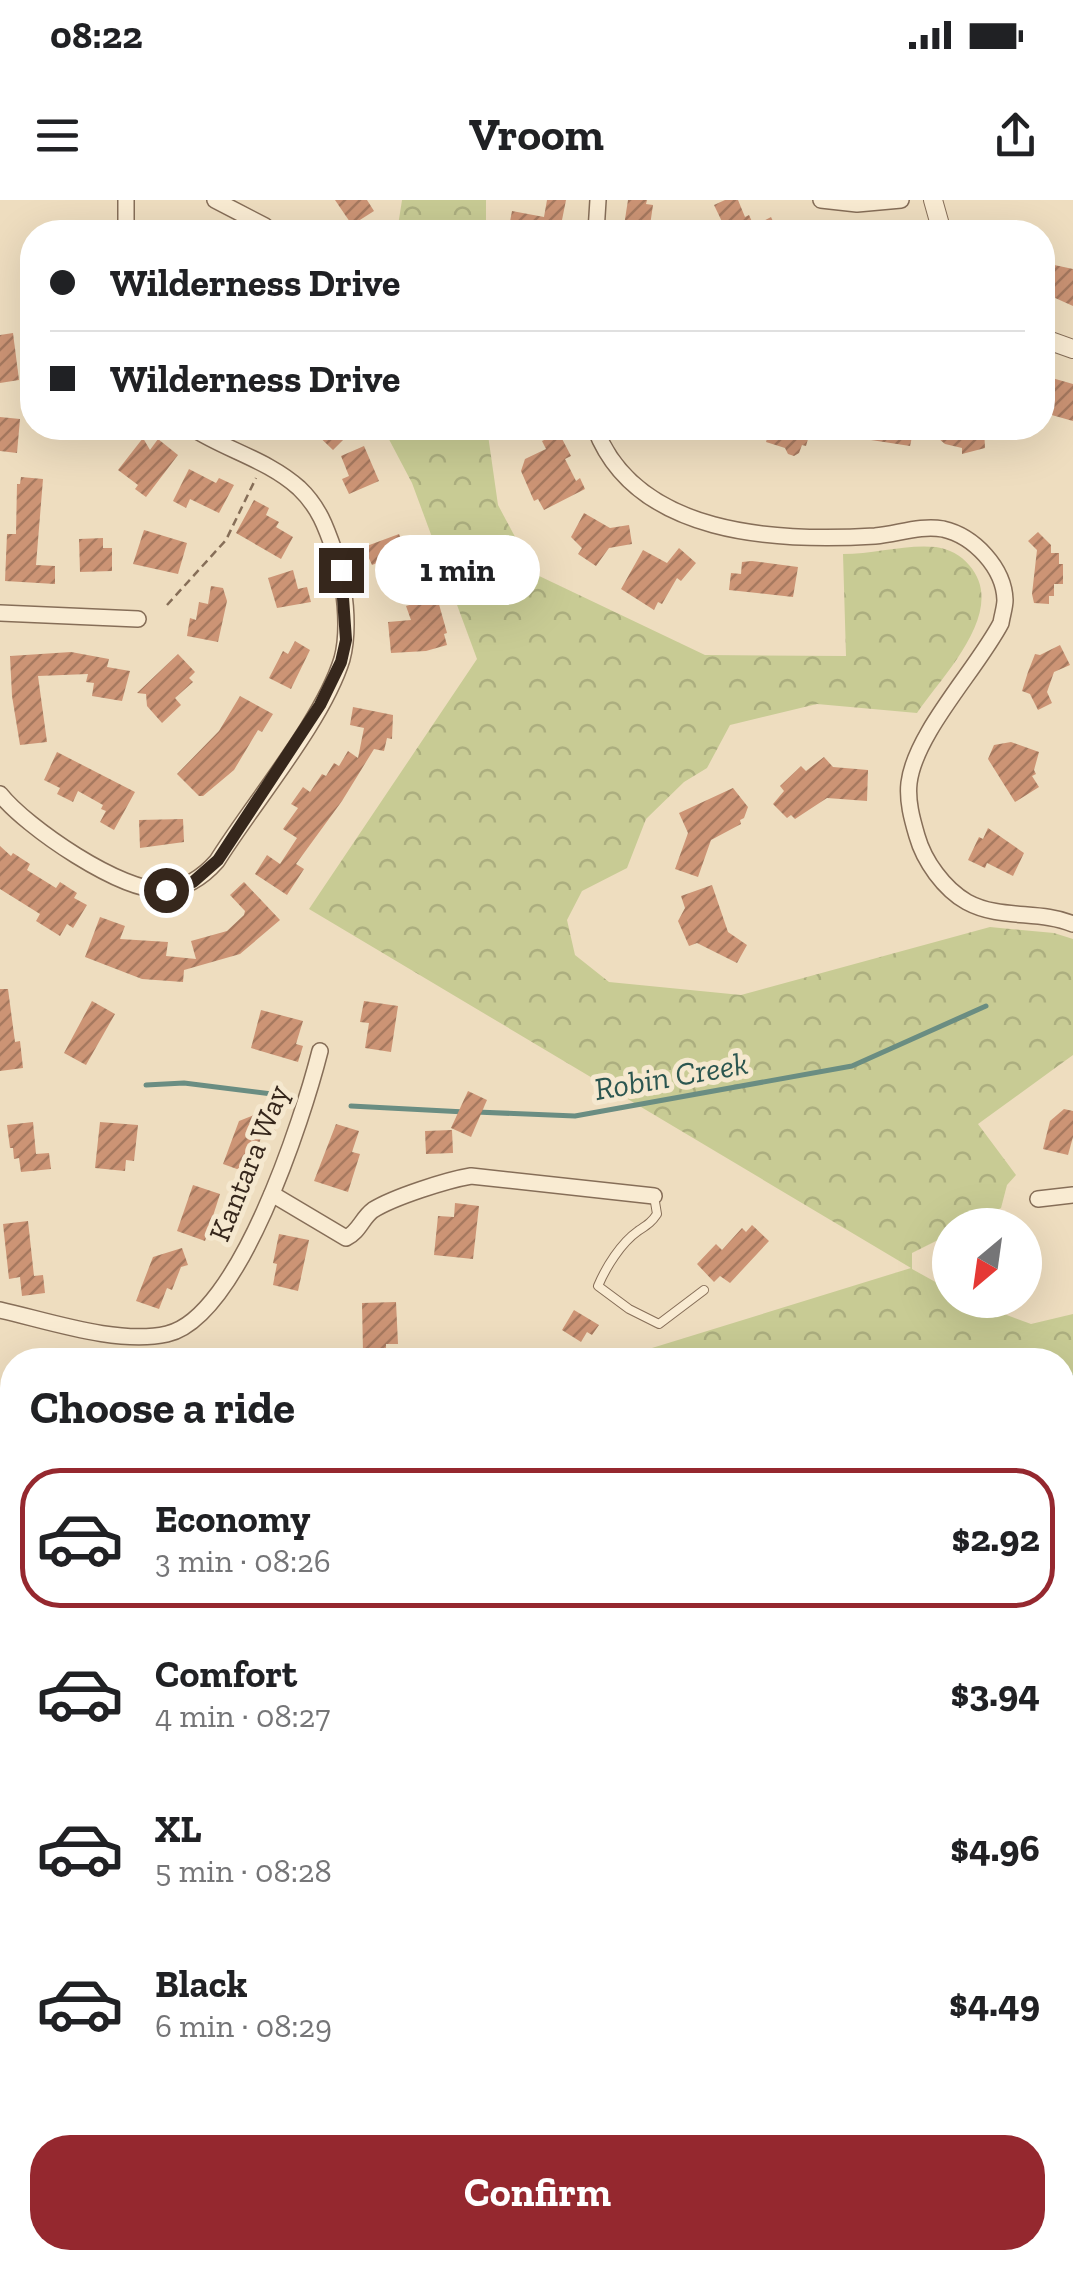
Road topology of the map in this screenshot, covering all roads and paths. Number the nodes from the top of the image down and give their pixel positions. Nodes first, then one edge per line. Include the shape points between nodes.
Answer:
1 (215, 200) edge
2 (821, 200) edge
3 (901, 200) edge
4 (253, 220) edge
5 (214, 440) edge
6 (601, 440) edge
7 (256, 476) dead end
8 (168, 605) dead end
9 (0, 613) edge
10 (138, 619) dead end
11 (0, 794) edge
12 (1073, 924) edge
13 (320, 1051) dead end
14 (272, 1194) junction
15 (1073, 1195) edge
16 (654, 1196) joint
17 (1038, 1200) dead end
18 (704, 1290) dead end
19 (0, 1310) edge

1 - 4 street
2 - 3 street
5 - 11 street via 296,485 323,519 341,570 346,640 320,705 218,860 179,888 153,890 128,882 34,830
6 - 12 street via 634,486 676,512 708,522 819,538 942,529 976,546 1001,582 1001,623 919,752 908,785 914,826 922,852 966,901
7 - 8 path via 217,554
9 - 10 street
13 - 14 street, Kantara Way
14 - 16 street via 346,1238 371,1211 471,1176
14 - 19 street, Kantara Way via 229,1280 204,1314 172,1333 118,1335
15 - 17 street
16 - 18 lane via 657,1214 650,1226 636,1232 598,1286 659,1324

